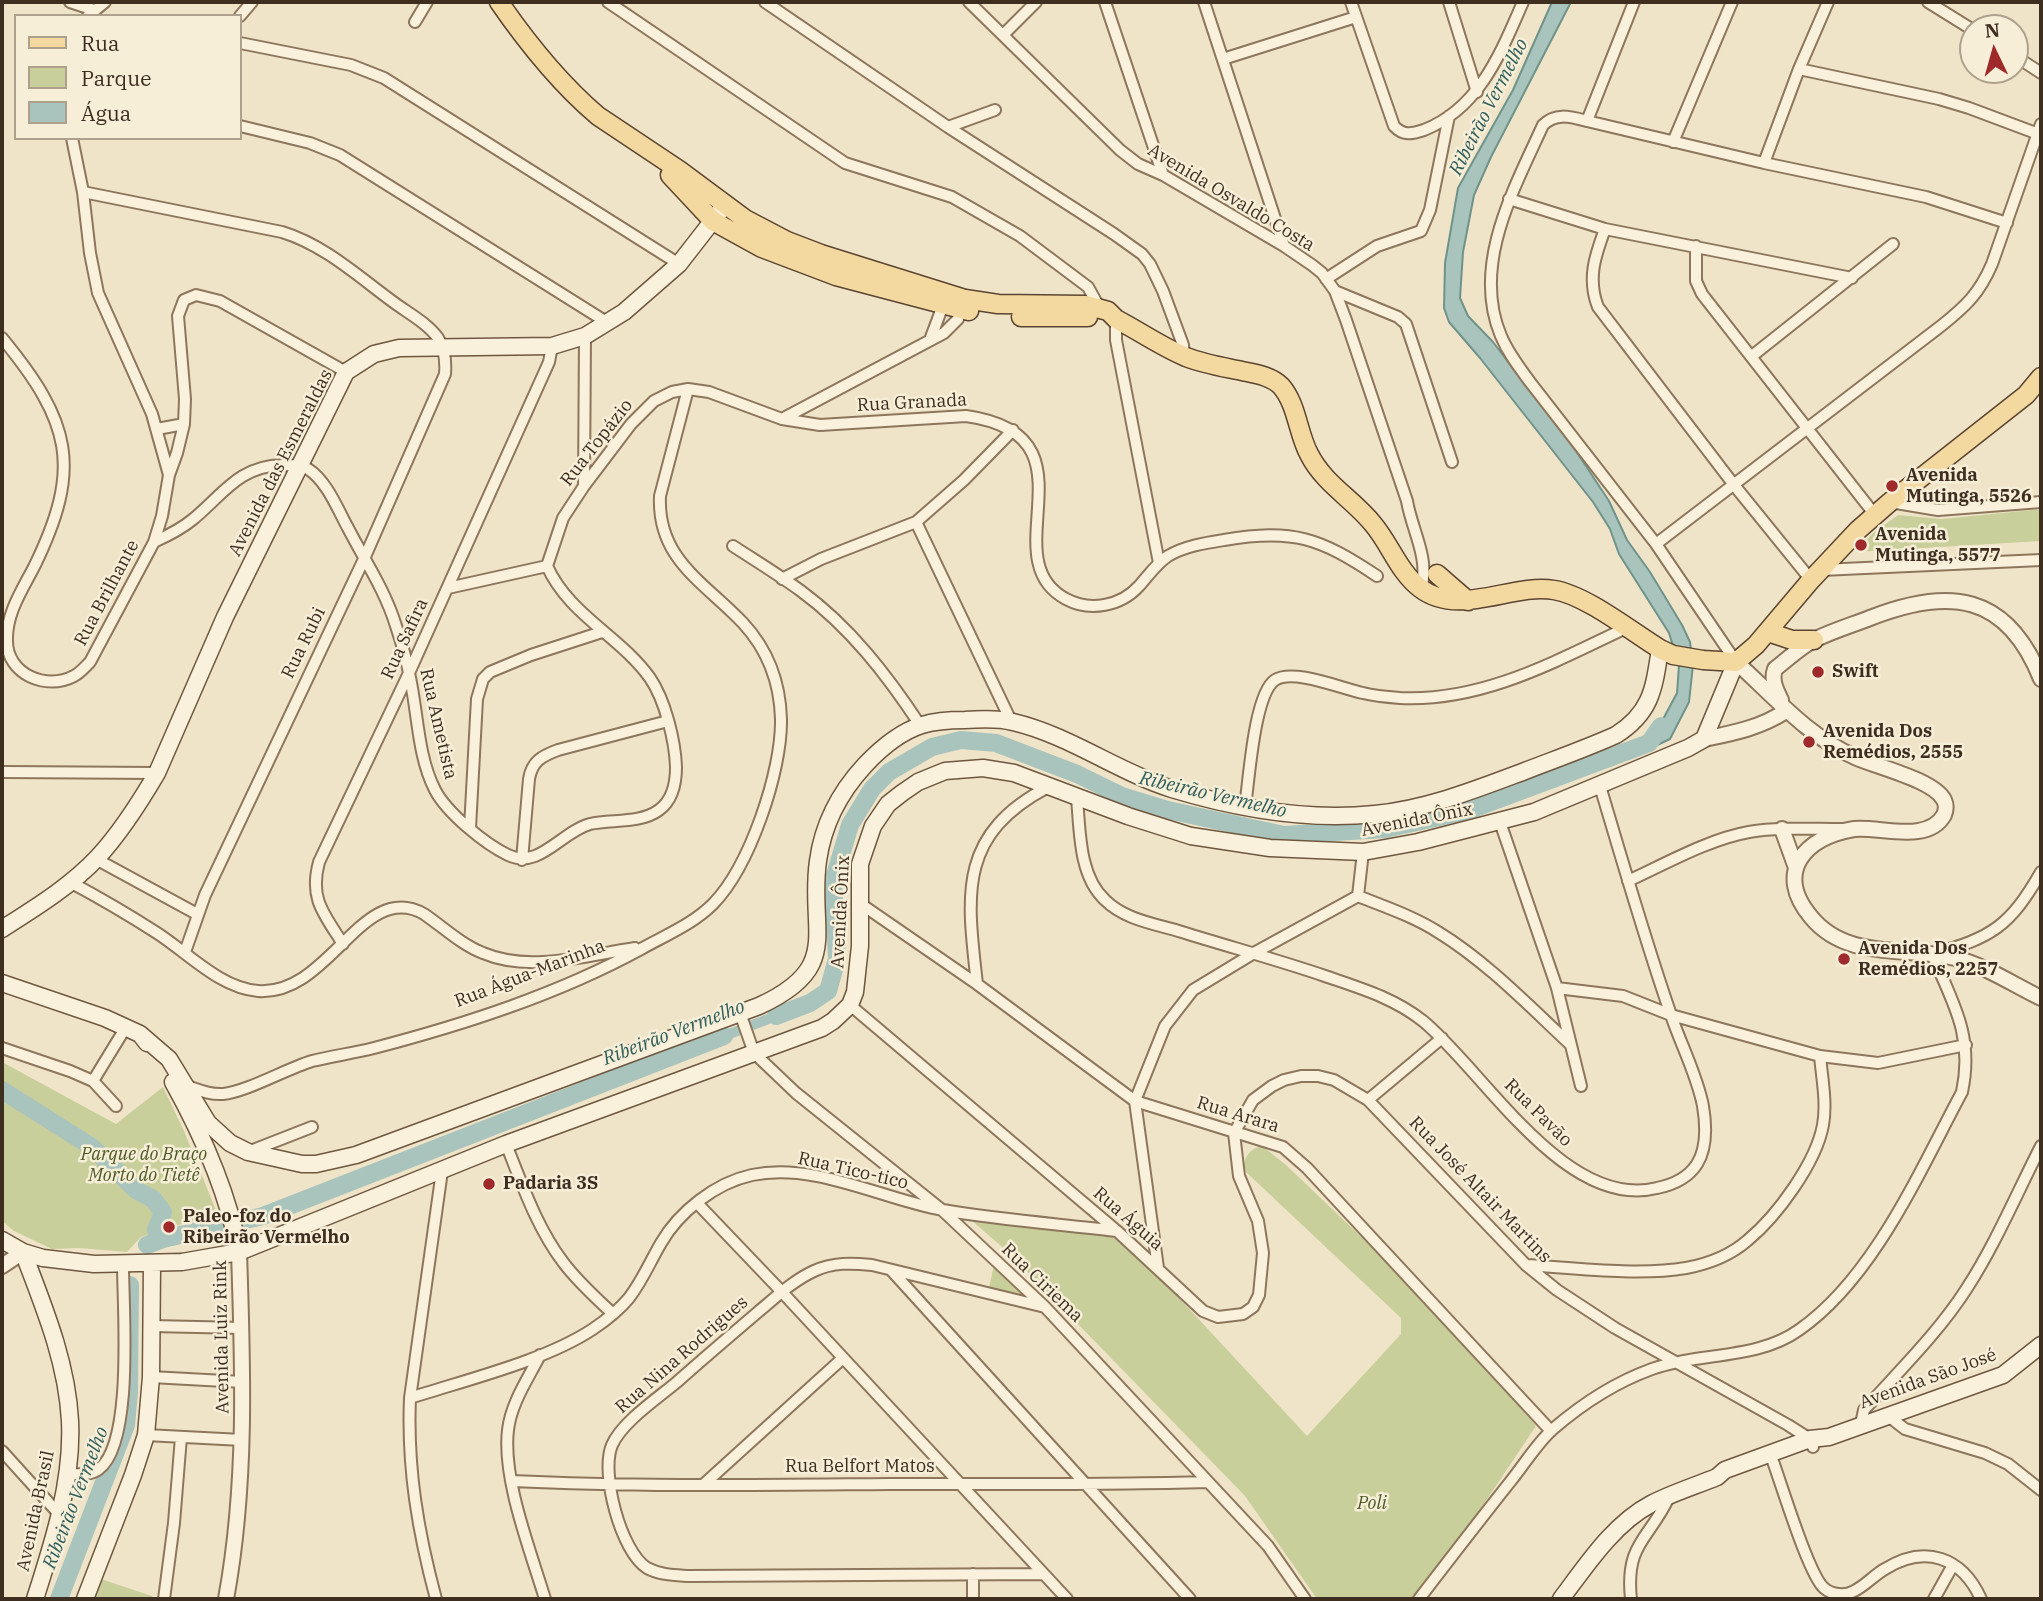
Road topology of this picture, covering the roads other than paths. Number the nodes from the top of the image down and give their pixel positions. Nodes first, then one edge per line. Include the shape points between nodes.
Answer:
1 (70, 2) edge
2 (105, 2) edge
3 (427, 2) edge
4 (488, 2) edge
5 (499, 2) edge
6 (765, 2) edge
7 (969, 2) edge
8 (1036, 2) edge
9 (1105, 2) edge
10 (1204, 2) edge
11 (1351, 2) edge
12 (1449, 2) edge
13 (1523, 2) edge
14 (1634, 2) edge
15 (1732, 2) edge
16 (1828, 2) edge
17 (1928, 2) edge
18 (613, 3) edge
19 (91, 13) edge
20 (1356, 17) junction
21 (1959, 21) edge
22 (415, 22) dead end
23 (1003, 35) junction
24 (242, 43) edge
25 (1223, 59) junction
26 (1799, 69) junction
27 (1477, 92) junction
28 (995, 110) dead end
29 (1449, 116) junction
30 (1587, 121) junction
31 (242, 127) edge
32 (948, 127) junction
33 (2040, 131) edge
34 (72, 140) edge
35 (1673, 142) junction
36 (1764, 163) junction
37 (1163, 176) junction
38 (83, 192) junction
39 (718, 198) junction
40 (1509, 199) junction
41 (713, 221) junction
42 (2007, 223) junction
43 (1605, 229) junction
44 (787, 241) junction
45 (1893, 244) dead end
46 (1284, 246) junction
47 (1696, 246) junction
48 (679, 264) junction
49 (1852, 278) junction
50 (1326, 279) junction
51 (1335, 291) junction
52 (945, 300) junction
53 (963, 304) junction
54 (1099, 307) junction
55 (1116, 319) junction
56 (608, 323) junction
57 (585, 336) junction
58 (2, 338) edge
59 (930, 340) junction
60 (552, 346) junction
61 (443, 348) junction
62 (1184, 356) junction
63 (1752, 356) junction
64 (346, 372) junction
65 (2041, 377) edge
66 (688, 389) junction
67 (2033, 395) edge
68 (782, 419) junction
69 (184, 424) junction
70 (156, 429) junction
71 (1807, 429) junction
72 (1013, 430) junction
73 (1452, 461) dead end
74 (300, 466) junction
75 (169, 475) junction
76 (584, 485) junction
77 (1734, 485) junction
78 (1890, 502) junction
79 (2041, 502) edge
80 (1874, 515) junction
81 (916, 522) junction
82 (154, 542) junction
83 (1656, 544) junction
84 (733, 546) dead end
85 (1422, 554) junction
86 (364, 559) junction
87 (2041, 560) edge
88 (1159, 563) junction
89 (547, 566) junction
90 (1437, 574) junction
91 (1816, 575) junction
92 (1377, 576) dead end
93 (782, 579) junction
94 (448, 588) junction
95 (1421, 589) junction
96 (1441, 598) junction
97 (1468, 601) junction
98 (1626, 628) junction
99 (602, 632) junction
100 (1768, 632) junction
101 (1814, 640) junction
102 (1667, 652) junction
103 (1736, 662) junction
104 (410, 673) junction
105 (2041, 679) edge
106 (1786, 711) junction
107 (668, 721) junction
108 (1011, 721) junction
109 (920, 725) junction
110 (1704, 739) junction
111 (2, 772) edge
112 (157, 772) junction
113 (1600, 786) junction
114 (1048, 787) junction
115 (1077, 799) junction
116 (1245, 807) junction
117 (1500, 822) junction
118 (470, 828) junction
119 (1782, 829) junction
120 (1854, 829) junction
121 (1363, 852) junction
122 (96, 859) junction
123 (522, 860) junction
124 (1795, 864) junction
125 (2041, 872) edge
126 (1628, 881) junction
127 (70, 882) junction
128 (1358, 896) junction
129 (858, 902) junction
130 (197, 914) junction
131 (2, 929) edge
132 (343, 944) junction
133 (645, 947) junction
134 (185, 953) junction
135 (1255, 953) junction
136 (1932, 954) junction
137 (2, 984) edge
138 (977, 984) junction
139 (1557, 988) junction
140 (2041, 998) edge
141 (850, 1005) junction
142 (1671, 1015) junction
143 (741, 1016) junction
144 (133, 1031) junction
145 (1442, 1038) junction
146 (1571, 1045) junction
147 (1966, 1045) junction
148 (2, 1048) edge
149 (753, 1051) junction
150 (1820, 1056) junction
151 (93, 1082) junction
152 (187, 1086) junction
153 (1581, 1086) dead end
154 (1368, 1100) junction
155 (1135, 1101) junction
156 (116, 1106) dead end
157 (312, 1127) dead end
158 (1234, 1133) junction
159 (506, 1144) junction
160 (2041, 1146) edge
161 (248, 1152) junction
162 (442, 1171) junction
163 (697, 1203) junction
164 (942, 1210) junction
165 (1117, 1231) junction
166 (2, 1240) edge
167 (23, 1252) junction
168 (239, 1252) junction
169 (152, 1264) junction
170 (123, 1265) junction
171 (1526, 1265) junction
172 (2, 1266) edge
173 (1158, 1268) junction
174 (891, 1270) junction
175 (782, 1292) junction
176 (1045, 1307) junction
177 (612, 1313) junction
178 (152, 1326) junction
179 (242, 1328) junction
180 (2041, 1345) edge
181 (540, 1355) junction
182 (843, 1358) junction
183 (1675, 1361) junction
184 (151, 1377) junction
185 (243, 1382) junction
186 (410, 1398) junction
187 (1887, 1415) junction
188 (1861, 1424) junction
189 (1551, 1431) junction
190 (146, 1435) junction
191 (181, 1437) junction
192 (242, 1440) junction
193 (1808, 1444) junction
194 (2, 1451) edge
195 (1772, 1458) junction
196 (68, 1474) junction
197 (512, 1481) junction
198 (1208, 1482) junction
199 (960, 1484) junction
200 (703, 1485) junction
201 (609, 1486) junction
202 (1085, 1486) junction
203 (2041, 1490) edge
204 (1669, 1497) junction
205 (59, 1514) junction
206 (1953, 1564) junction
207 (973, 1574) junction
208 (1043, 1574) junction
209 (35, 1599) edge
210 (85, 1599) edge
211 (164, 1599) edge
212 (226, 1599) edge
213 (436, 1599) edge
214 (545, 1599) edge
215 (973, 1599) edge
216 (1067, 1599) edge
217 (1190, 1599) edge
218 (1305, 1599) edge
219 (1419, 1599) edge
220 (1561, 1599) edge
221 (1631, 1599) edge
222 (1934, 1599) edge
223 (1981, 1599) edge

1 - 19 street
2 - 19 street
3 - 22 street
4 - 41 main road via 559,89 659,164
5 - 39 main road via 532,48 579,100
6 - 32 street
7 - 23 street, Avenida Osvaldo Costa
8 - 23 street
9 - 37 street
10 - 25 street
11 - 20 street
12 - 27 street
13 - 27 street
14 - 30 street
15 - 35 street
16 - 26 street
17 - 21 street
18 - 54 street via 845,163 951,197 1020,236 1088,287
20 - 25 street
20 - 29 street via 1396,128 1413,133
23 - 37 street, Avenida Osvaldo Costa via 1120,150
24 - 48 street via 351,65 384,78
25 - 46 street
26 - 33 street via 1939,99
26 - 36 street
27 - 29 street
28 - 32 street
29 - 50 street via 1430,210 1420,231 1377,246
30 - 35 street
30 - 40 street via 1565,116 1543,125
31 - 56 street via 299,139 340,155
32 - 62 street via 1142,254 1163,291
33 - 42 street
34 - 38 street
35 - 36 street
36 - 42 street via 1926,197
37 - 46 street, Avenida Osvaldo Costa
38 - 61 street via 304,239 429,328
38 - 70 street via 98,293
39 - 41 main road, Avenida das Esmeraldas via 722,207
39 - 44 main road via 745,219
40 - 43 street
40 - 83 street via 1491,278 1500,334 1530,382
41 - 44 main road via 737,227 763,242
41 - 48 main road, Avenida das Esmeraldas
41 - 52 main road via 762,248 836,276
42 - 71 street via 1984,281 1971,300
43 - 47 street
43 - 77 street via 1591,271 1598,307
44 - 52 main road
45 - 49 street
46 - 50 street, Avenida Osvaldo Costa
47 - 49 street
47 - 63 street via 1696,281
48 - 56 main road, Avenida das Esmeraldas
49 - 63 street
50 - 51 street, Avenida Osvaldo Costa
51 - 73 street via 1406,324
51 - 85 street, Avenida Osvaldo Costa
52 - 53 main road
52 - 59 street
53 - 54 main road
53 - 55 main road via 1005,316
53 - 59 street via 953,326
54 - 55 main road
55 - 62 main road
55 - 88 street via 1116,340
56 - 57 main road, Avenida das Esmeraldas
57 - 60 main road, Avenida das Esmeraldas
57 - 76 street
58 - 82 street, Rua Brilhante via 49,405 60,432 64,473 57,515 10,619 7,646 15,667 47,681 82,670 98,650
59 - 68 street
60 - 61 main road, Avenida das Esmeraldas
60 - 94 street, Rua Safira via 550,362
61 - 64 main road, Avenida das Esmeraldas via 386,351
61 - 86 street, Rua Rubi via 445,374
62 - 95 main road via 1267,377 1280,386 1314,464 1372,523 1404,572
63 - 71 street
64 - 69 street, Rua Brilhante via 229,305 209,296 192,296 181,304 178,316
64 - 74 main road, Avenida das Esmeraldas
65 - 67 main road
66 - 68 street via 720,394
66 - 76 street, Rua Topázio via 662,396 647,408
66 - 133 street, Rua Água-Marinha via 662,482 659,510 663,527 681,564 744,625 769,660 780,702 779,746 749,848 727,887 701,914
67 - 78 main road
68 - 72 street, Rua Granada via 833,425 966,416
69 - 70 street
69 - 75 street, Rua Brilhante
70 - 75 street
71 - 77 street
71 - 80 street
72 - 81 street
72 - 88 street via 1029,447 1038,469 1038,559 1042,575 1054,591 1076,604 1107,605 1129,596
74 - 82 street via 262,467 242,475 190,522
74 - 86 street, Rua Ametista via 326,489
74 - 112 main road, Avenida das Esmeraldas via 225,617
75 - 82 street, Rua Brilhante
76 - 89 street, Rua Topázio via 564,518
77 - 83 street
77 - 91 street
78 - 79 street via 1938,510
78 - 80 main road
80 - 91 main road
81 - 93 street
81 - 108 street
83 - 103 street
84 - 93 street
85 - 90 street, Avenida Osvaldo Costa
85 - 95 street, Avenida Osvaldo Costa
86 - 104 street, Rua Ametista via 387,601
86 - 130 street, Rua Rubi
87 - 91 street
88 - 92 street via 1199,544 1280,535 1339,551
89 - 94 street
89 - 99 street via 565,597
90 - 96 street, Avenida Osvaldo Costa
90 - 97 main road
91 - 100 main road
93 - 109 street via 838,622 875,662
94 - 104 street, Rua Safira
95 - 96 main road
96 - 97 main road
97 - 98 main road via 1552,589 1581,600
98 - 102 main road
98 - 116 street via 1538,669 1445,696 1384,697 1307,678 1276,680 1259,711
99 - 107 street via 648,676
99 - 118 street via 500,666 483,678 477,699
100 - 101 main road via 1792,640
100 - 103 main road
101 - 105 street via 1890,610 1960,601 1996,614 2014,631 2028,648
101 - 106 street via 1773,675
102 - 103 main road
102 - 116 main road, Avenida Ônix via 1645,709 1616,735 1450,798 1377,814 1317,816
103 - 106 street
103 - 110 main road
104 - 118 street, Rua Ametista via 422,747 435,790
104 - 132 street, Rua Safira via 315,876 318,903
106 - 110 street, Avenida Ônix via 1750,729
106 - 120 street via 1852,757 1930,787 1944,798 1941,819 1928,829
107 - 123 street via 541,757 528,779
107 - 123 street via 676,776 666,804 644,817 579,827 536,857
108 - 109 main road, Avenida Ônix
108 - 116 main road, Avenida Ônix via 1169,788
109 - 143 main road, Avenida Ônix via 872,758 828,820 817,871 816,949 808,970 796,986
110 - 113 main road, Avenida Ônix
111 - 112 street
112 - 122 main road, Avenida das Esmeraldas
113 - 117 main road, Avenida Ônix
113 - 126 street, Rua Pavão
114 - 115 main road, Avenida Ônix
114 - 129 main road, Avenida Ônix via 1014,773 983,768 945,771 918,782 888,804 873,826 860,864
114 - 138 street via 1010,811 979,855 969,908
115 - 121 main road, Avenida Ônix via 1191,835 1270,848
115 - 135 street, Rua Pavão via 1084,860 1105,900 1132,917
117 - 121 main road, Avenida Ônix
117 - 139 street
118 - 123 street, Rua Ametista via 498,850
119 - 120 street
119 - 124 street
119 - 126 street via 1746,832
120 - 124 street via 1820,841
121 - 128 street
122 - 127 main road, Avenida das Esmeraldas
122 - 130 street
124 - 136 street via 1801,902 1811,918 1833,936 1856,946
125 - 136 street via 2025,901 2000,927 1964,946
126 - 142 street, Rua Pavão
127 - 131 main road, Avenida das Esmeraldas
127 - 134 street
128 - 135 street
128 - 146 street via 1437,931
129 - 138 street, Rua Arara
129 - 141 main road, Avenida Ônix via 859,969
130 - 134 street, Rua Rubi
132 - 133 street via 380,912 398,906 425,914 481,953 520,962
132 - 134 street via 299,982 270,991 237,986
133 - 152 street, Rua Água-Marinha via 533,997 376,1048 303,1064 230,1092 214,1094
135 - 145 street, Rua Pavão via 1390,999
135 - 155 street via 1193,990 1176,1009 1154,1049
136 - 140 street via 1970,962
136 - 147 street via 1962,1023
137 - 144 main road
138 - 155 street, Rua Arara
139 - 142 street via 1623,996
139 - 146 street
141 - 149 main road via 822,1028
141 - 165 street, Rua Águia
142 - 145 street, Rua Pavão via 1702,1101 1703,1146 1688,1174 1652,1189 1598,1182 1562,1162
142 - 150 street
143 - 149 street, Rua Ciriema
143 - 161 main road, Avenida Ônix via 356,1155 302,1164
144 - 151 street
144 - 152 main road via 169,1059
144 - 168 main road, Avenida Luiz Rink via 174,1083 200,1135
145 - 154 street
146 - 153 street
147 - 150 street via 1878,1063
147 - 183 street via 1962,1092 1878,1245 1840,1292 1782,1340 1762,1348
148 - 151 street
149 - 159 main road
149 - 164 street, Rua Ciriema via 796,1093
150 - 171 street via 1821,1133 1799,1178 1748,1240 1720,1258 1682,1269
151 - 156 street
152 - 161 main road, Avenida Ônix via 214,1130
154 - 158 street, Rua José Altair Martins via 1334,1080 1292,1078 1253,1100
154 - 171 street, Rua José Altair Martins
155 - 158 street, Rua Arara
155 - 173 street
157 - 161 street
158 - 173 street, Rua Águia via 1239,1176 1262,1237 1261,1284 1255,1303 1232,1317 1209,1314
158 - 189 street, Rua Arara via 1283,1147 1307,1168
159 - 162 main road
159 - 177 street via 531,1205 562,1262
160 - 188 street via 1966,1290 1864,1410
162 - 168 main road
162 - 186 street
163 - 164 street, Rua Tico-tico via 736,1180 785,1173 810,1175
163 - 175 street
163 - 177 street, Rua Tico-tico via 673,1226 628,1300
164 - 165 street, Rua Tico-tico
164 - 176 street, Rua Ciriema
165 - 173 street, Rua Águia
166 - 167 main road
167 - 170 main road via 69,1262
167 - 172 street
167 - 196 main road, Avenida Brasil via 50,1323 67,1389 71,1429
168 - 169 main road
168 - 179 street, Avenida Luiz Rink
169 - 170 main road
169 - 178 main road
170 - 196 street via 124,1376 113,1448 95,1472
171 - 183 street, Rua José Altair Martins via 1582,1307
174 - 175 street, Rua Nina Rodrigues via 836,1264 813,1271
174 - 176 street, Rua Nina Rodrigues
174 - 202 street
175 - 182 street
175 - 201 street, Rua Nina Rodrigues via 622,1431 609,1455
176 - 198 street, Rua Ciriema
177 - 181 street, Rua Tico-tico via 593,1329
178 - 179 street
178 - 184 main road
179 - 185 street, Avenida Luiz Rink
180 - 187 main road, Avenida São José via 2003,1375
181 - 186 street, Rua Tico-tico
181 - 197 street via 508,1430
182 - 199 street
182 - 200 street
183 - 189 street via 1592,1399
183 - 193 street, Rua José Altair Martins via 1788,1425
184 - 185 street
184 - 190 main road
185 - 192 street, Avenida Luiz Rink
186 - 213 street via 414,1503
187 - 188 main road, Avenida São José
187 - 203 street via 1905,1429 2007,1464
188 - 193 main road, Avenida São José
189 - 219 street
190 - 191 street
190 - 210 main road
191 - 192 street
191 - 211 street
192 - 212 street, Avenida Luiz Rink via 237,1526
193 - 195 main road, Avenida São José
194 - 205 street
195 - 204 main road, Avenida São José via 1728,1479 1717,1477
195 - 206 street via 1812,1569 1829,1592 1854,1591 1914,1556 1934,1556
196 - 205 main road, Avenida Brasil
197 - 201 street, Rua Belfort Matos
197 - 214 street
198 - 202 street, Rua Belfort Matos
198 - 218 street, Rua Ciriema via 1268,1546
199 - 200 street, Rua Belfort Matos
199 - 202 street, Rua Belfort Matos
199 - 208 street
200 - 201 street, Rua Belfort Matos
201 - 207 street, Rua Nina Rodrigues via 632,1552 657,1572 689,1576
202 - 217 street
204 - 220 main road, Avenida São José via 1630,1518
204 - 221 street via 1636,1548
205 - 209 main road, Avenida Brasil
206 - 222 street
206 - 223 street via 1976,1587
207 - 208 street, Rua Nina Rodrigues
207 - 215 street
208 - 216 street

